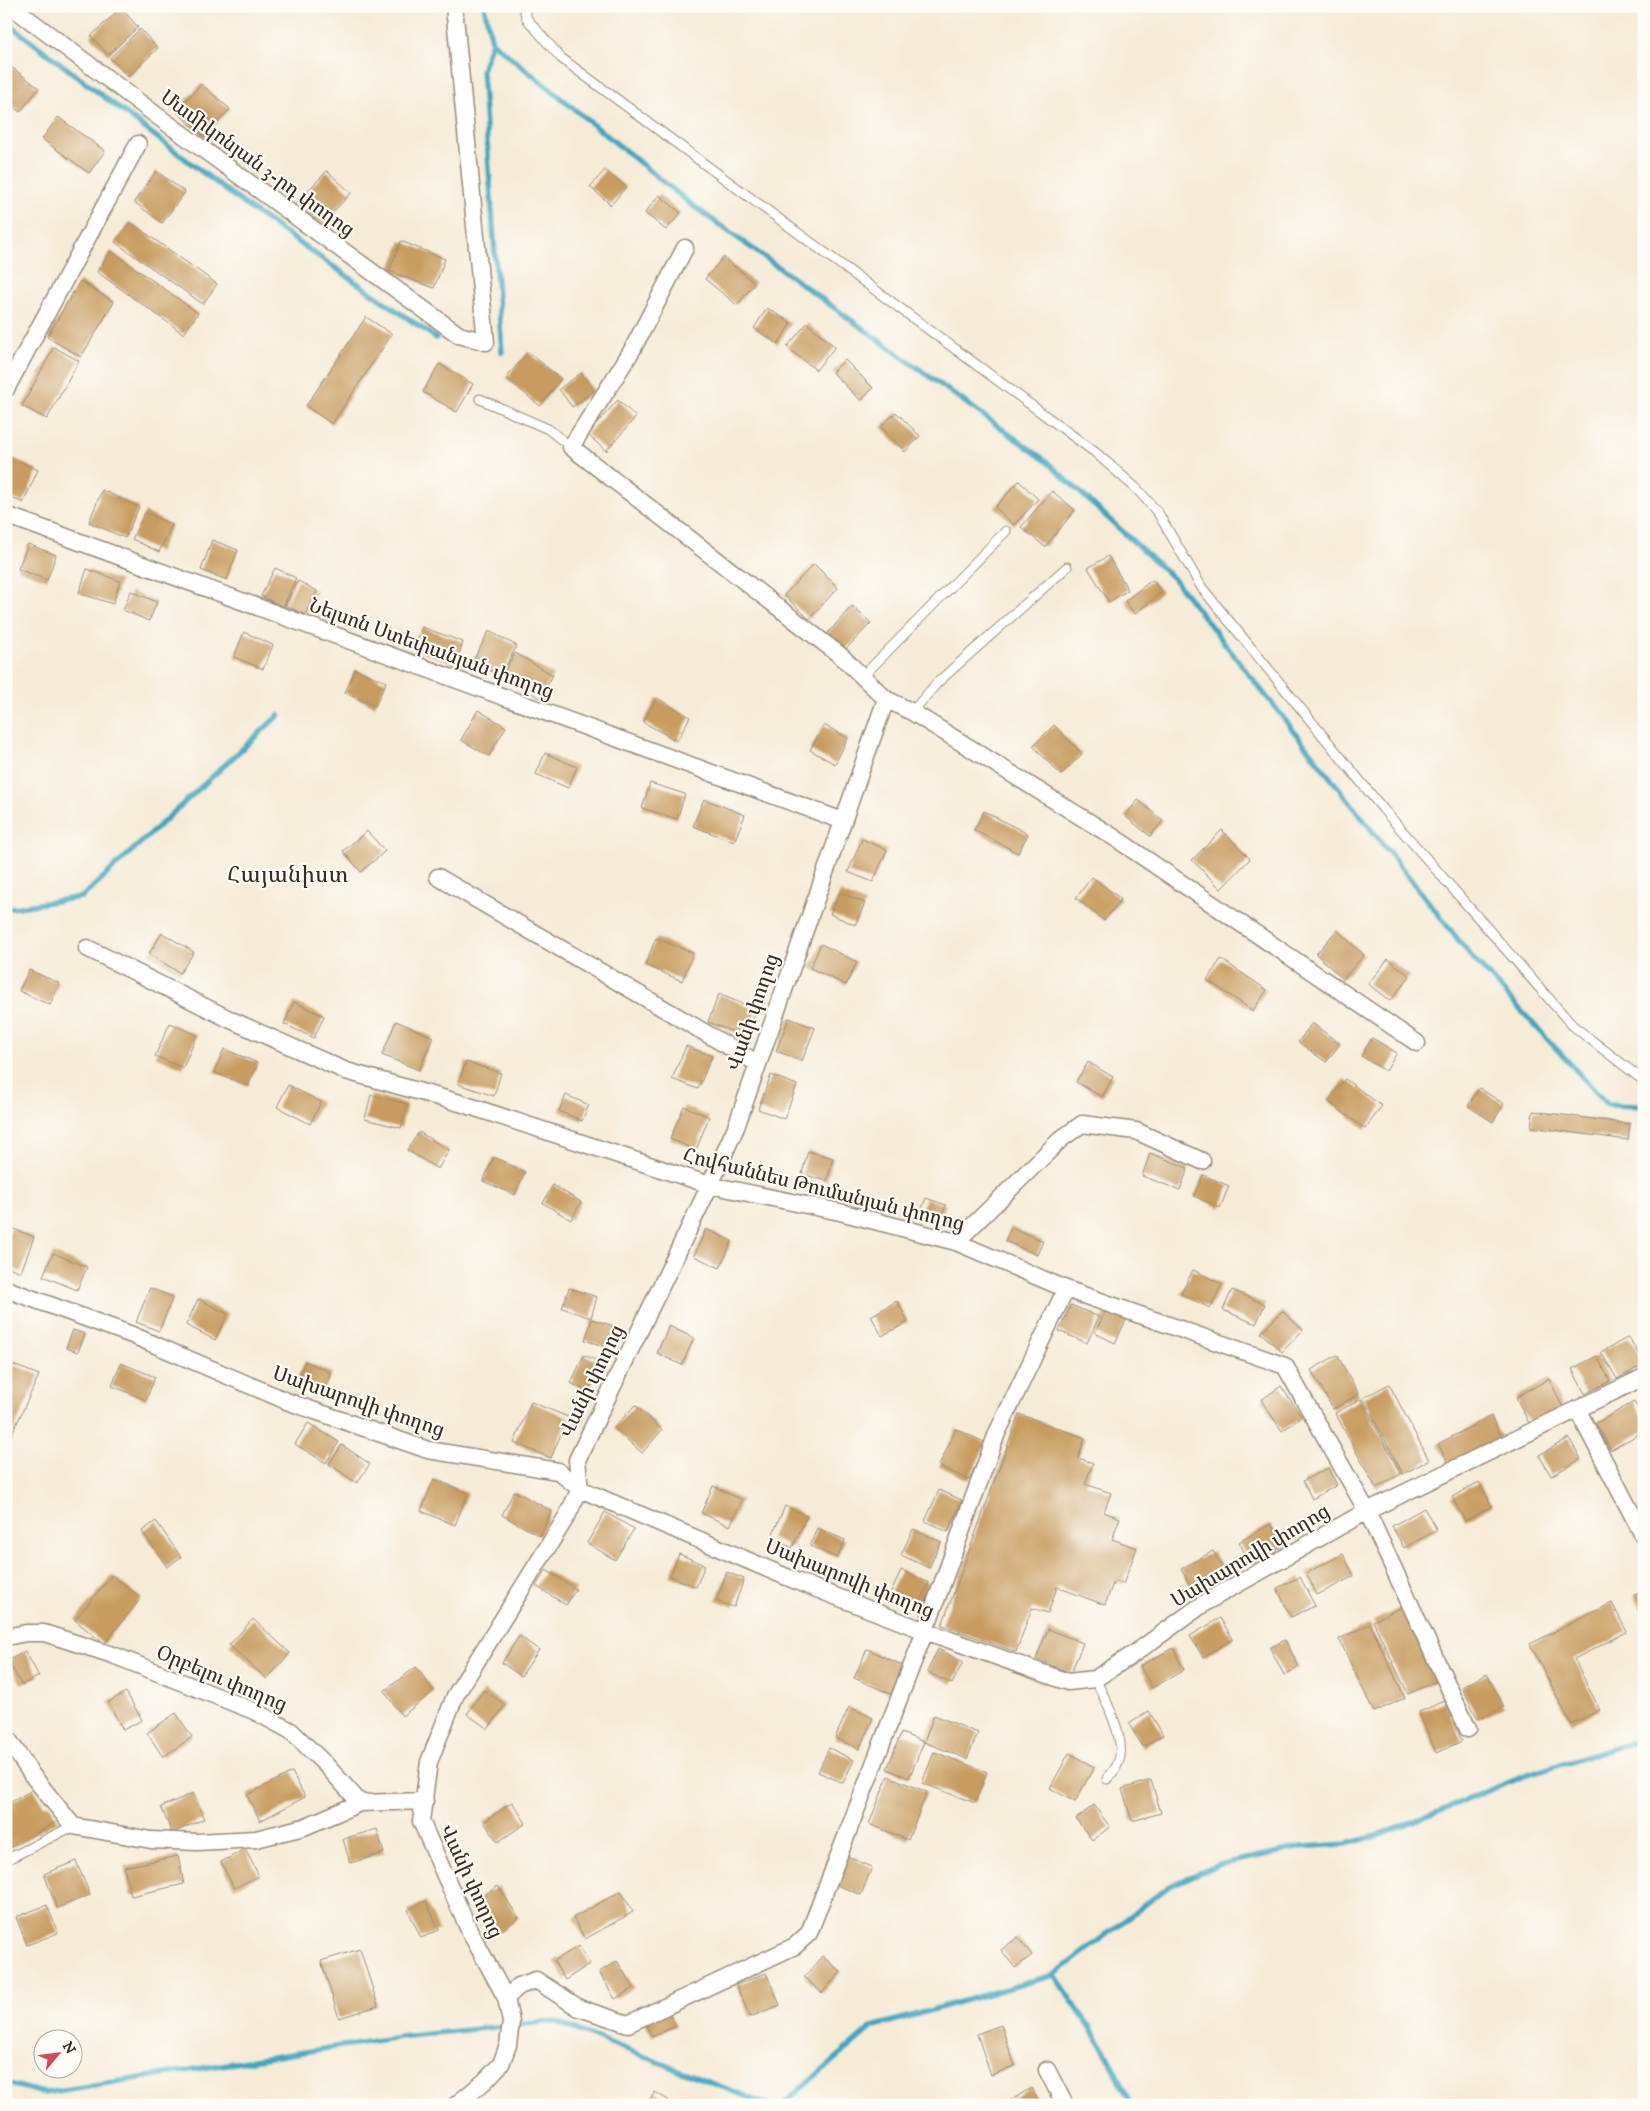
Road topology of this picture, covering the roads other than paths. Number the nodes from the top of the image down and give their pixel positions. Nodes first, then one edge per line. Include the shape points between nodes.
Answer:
1 (11, 6) edge
2 (454, 6) edge
3 (523, 6) edge
4 (138, 144) dead end
5 (686, 248) dead end
6 (6, 390) edge
7 (480, 399) dead end
8 (572, 447) junction
9 (6, 515) edge
10 (1006, 531) dead end
11 (1067, 567) dead end
12 (862, 677) junction
13 (886, 699) junction
14 (912, 712) junction
15 (842, 821) junction
16 (438, 877) dead end
17 (87, 948) dead end
18 (1417, 1043) dead end
19 (757, 1063) junction
20 (1644, 1082) edge
21 (1202, 1161) dead end
22 (710, 1185) junction
23 (956, 1242) junction
24 (6, 1289) edge
25 (1066, 1289) junction
26 (1644, 1377) edge
27 (1577, 1409) junction
28 (580, 1489) junction
29 (1367, 1511) junction
30 (1644, 1537) edge
31 (925, 1631) junction
32 (6, 1637) edge
33 (1095, 1679) junction
34 (1468, 1729) dead end
35 (6, 1736) edge
36 (1107, 1779) dead end
37 (425, 1801) junction
38 (360, 1803) junction
39 (72, 1826) junction
40 (6, 1860) edge
41 (506, 1998) junction
42 (1047, 2070) dead end
43 (456, 2105) edge
44 (1065, 2105) edge

1 - 2 street, Մամիկոնյան 3-րդ փողոց via 459,335 486,342
3 - 20 lane via 527,19 561,58 1096,453 1138,490 1158,513 1202,588 1383,809 1572,1025
4 - 6 street
5 - 8 street via 631,352
7 - 8 lane via 548,429
8 - 12 street via 841,656
9 - 15 street, Նելսոն Ստեփանյան փողոց
10 - 12 lane
11 - 14 lane via 937,683
12 - 13 street
13 - 14 street
13 - 15 street, Վանի փողոց
14 - 18 street via 1115,838
15 - 19 street, Վանի փողոց
16 - 19 street
17 - 22 street, Հովհաննես Թումանյան փողոց via 231,1020 346,1071 460,1102
19 - 22 street, Վանի փողոց via 736,1127
21 - 23 street via 1136,1131 1082,1124 1061,1139
22 - 23 street, Հովհաննես Թումանյան փողոց via 840,1212
22 - 28 street, Վանի փողոց via 577,1460
23 - 25 street, Հովհաննես Թումանյան փողոց
24 - 28 street, Սախարովի փողոց via 132,1335 298,1405 428,1450 558,1472
25 - 29 street, Հովհաննես Թումանյան փողոց via 1285,1366
25 - 31 street via 997,1433
26 - 27 street, Սախարովի փողոց
27 - 29 street, Սախարովի փողոց
27 - 30 street
28 - 31 street, Սախարովի փողոց via 787,1577
28 - 37 street, Վանի փողոց via 567,1516 455,1696 429,1762
29 - 33 street, Սախարովի փողոց via 1206,1602
29 - 34 street, Հովհաննես Թումանյան փողոց
31 - 33 street, Սախարովի փողոց via 1068,1682
31 - 41 street via 809,1933 795,1946 628,2024 579,2008 536,1980 519,1986
32 - 38 street, Օրբելու փողոց via 44,1633 113,1655 254,1711 290,1731
33 - 36 lane via 1107,1702 1120,1746 1119,1762
35 - 39 street
37 - 38 street
37 - 41 street, Վանի փողոց via 421,1821 469,1930
38 - 39 street via 304,1827 256,1839 151,1840
39 - 40 lane
41 - 43 street, Վանի փողոց via 511,2022 501,2064
42 - 44 street

